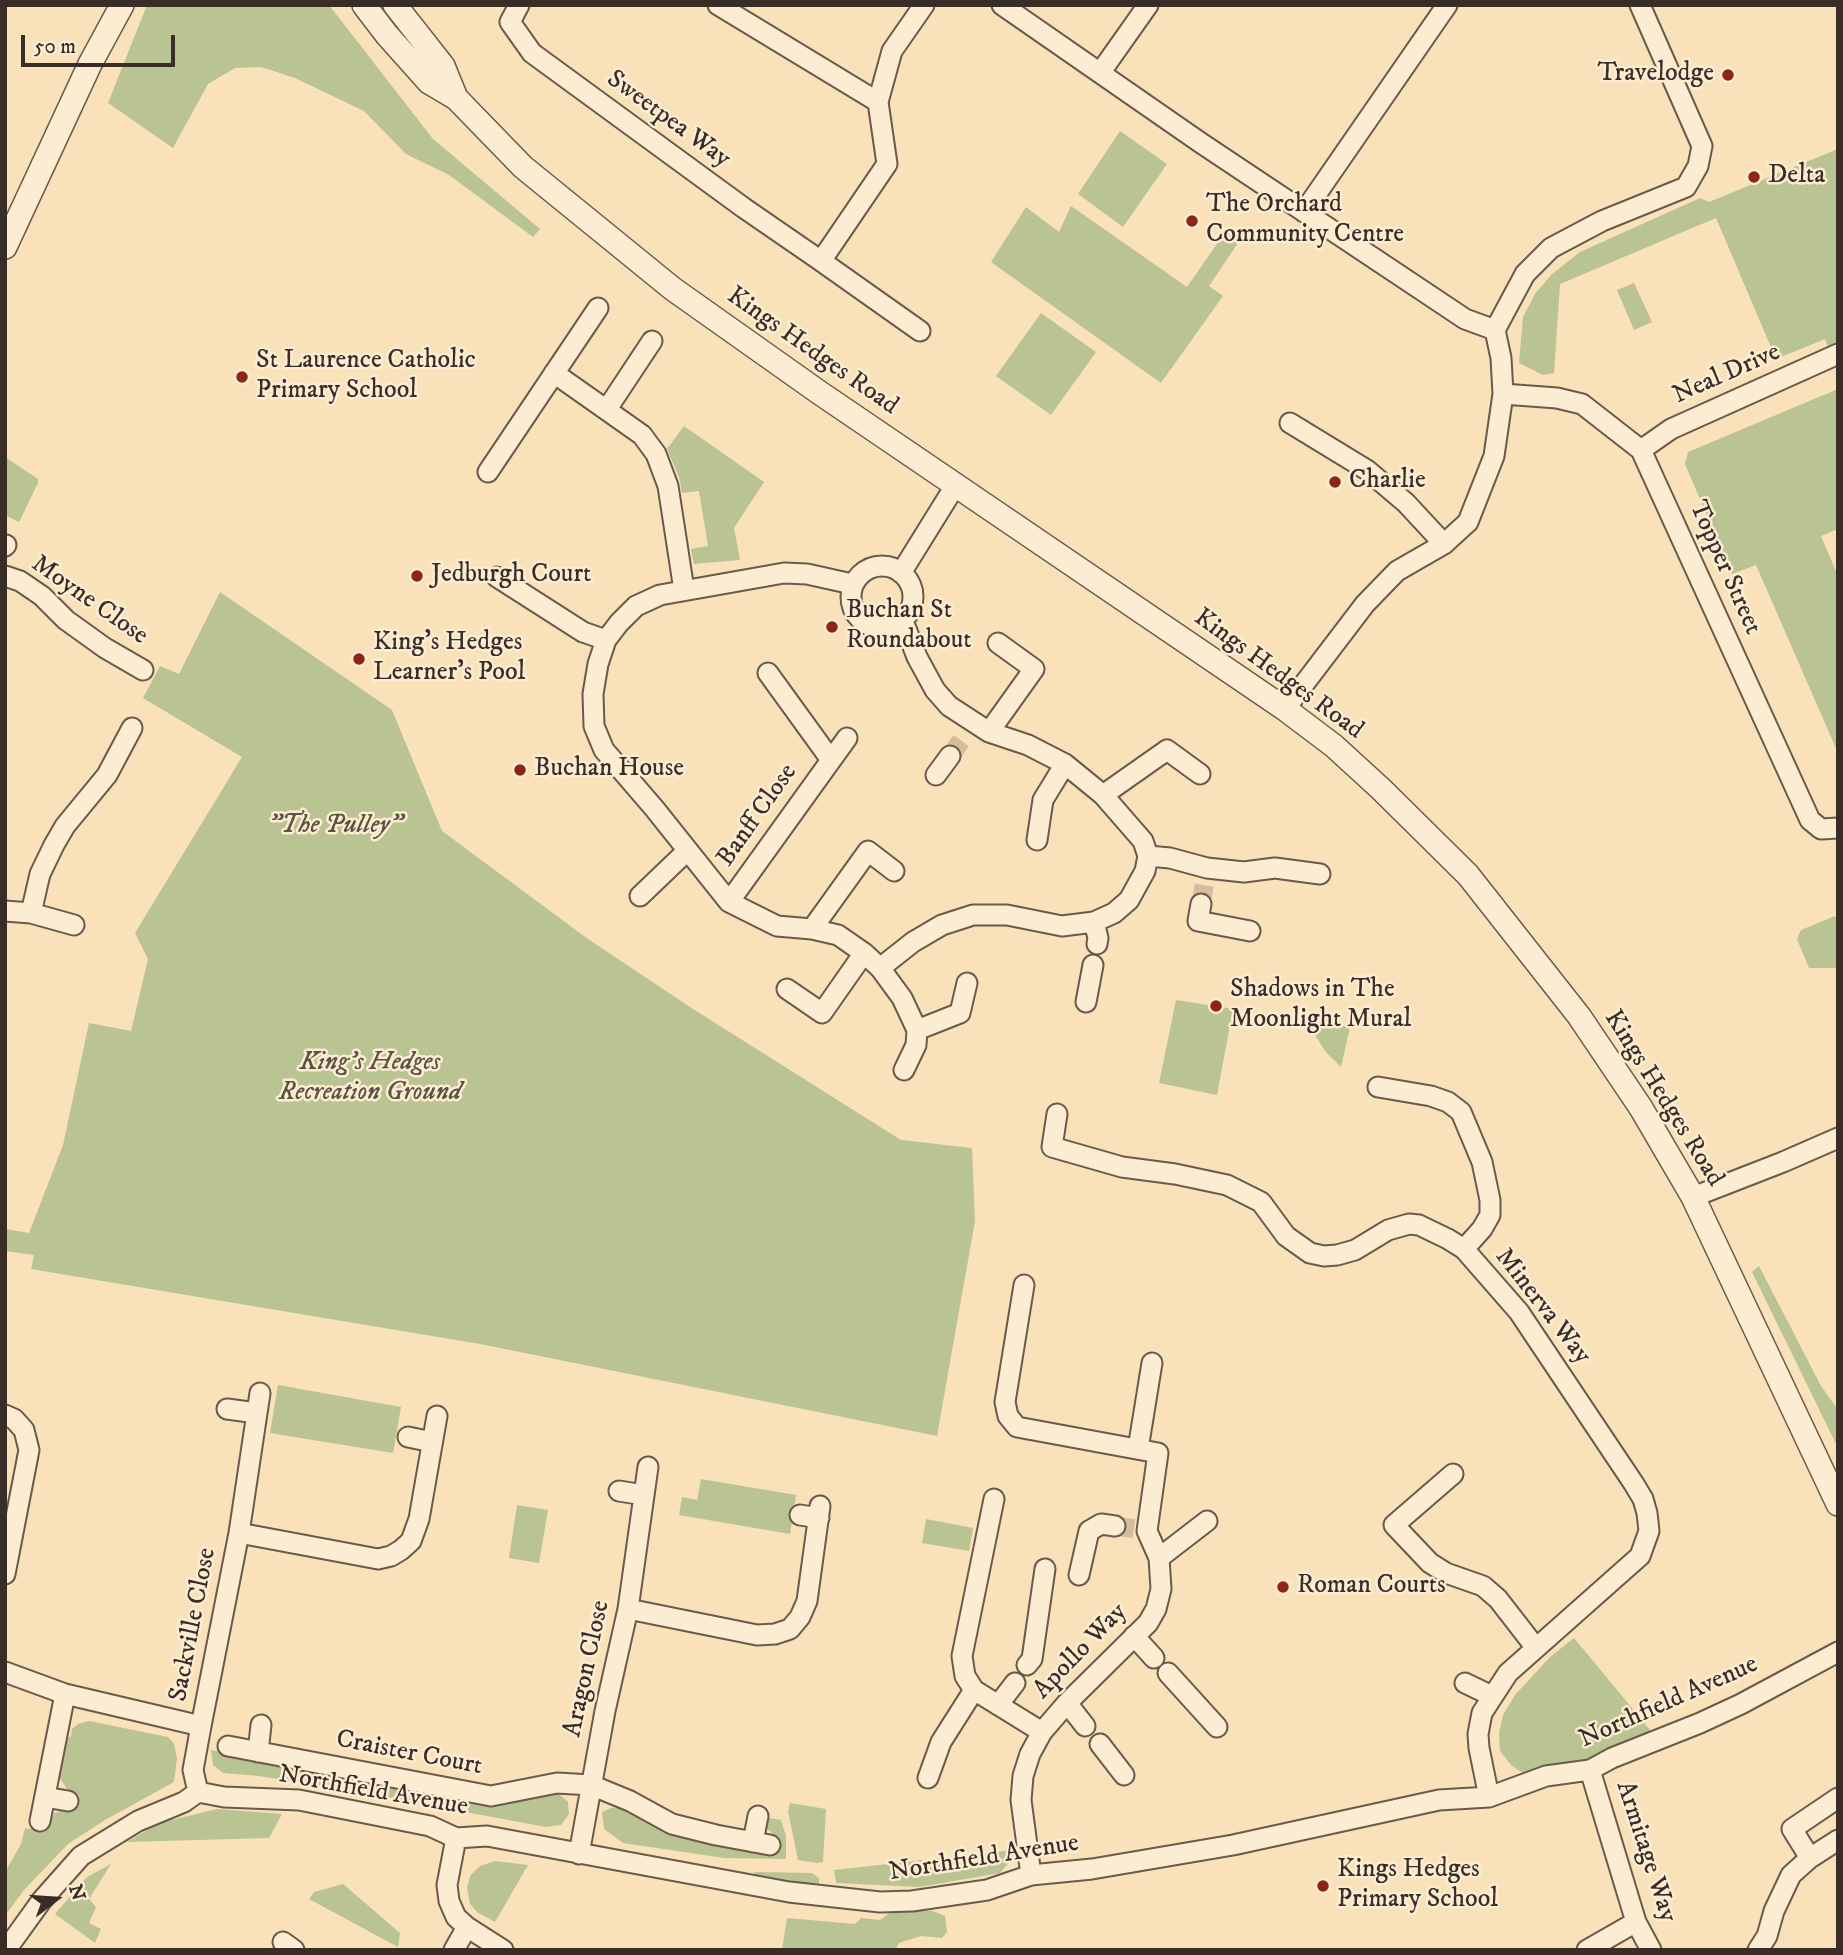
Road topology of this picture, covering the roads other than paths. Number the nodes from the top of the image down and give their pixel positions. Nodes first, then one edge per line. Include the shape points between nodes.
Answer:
1 (112, 5) edge
2 (122, 5) edge
3 (364, 5) edge
4 (395, 5) edge
5 (519, 5) edge
6 (718, 5) edge
7 (924, 5) edge
8 (1002, 5) edge
9 (1148, 5) edge
10 (1447, 5) edge
11 (1640, 5) edge
12 (90, 64) junction
13 (1100, 73) junction
14 (456, 98) junction
15 (878, 102) junction
16 (1304, 212) junction
17 (5, 247) edge
18 (821, 261) junction
19 (598, 308) dead end
20 (1495, 330) junction
21 (920, 331) dead end
22 (652, 341) dead end
23 (1838, 354) edge
24 (554, 373) junction
25 (1503, 394) junction
26 (607, 409) junction
27 (1290, 423) dead end
28 (1641, 450) junction
29 (488, 472) dead end
30 (955, 486) junction
31 (1444, 544) junction
32 (901, 573) junction
33 (5, 576) edge
34 (497, 578) dead end
35 (852, 584) junction
36 (684, 590) junction
37 (903, 621) junction
38 (606, 640) junction
39 (998, 643) dead end
40 (143, 670) dead end
41 (768, 673) dead end
42 (1284, 709) junction
43 (132, 728) dead end
44 (976, 731) junction
45 (847, 738) dead end
46 (950, 756) tunnel mouth
47 (831, 760) junction
48 (1065, 764) junction
49 (1200, 774) dead end
50 (936, 775) dead end
51 (1102, 795) junction
52 (1838, 828) edge
53 (1037, 840) dead end
54 (687, 850) junction
55 (1148, 856) junction
56 (894, 871) dead end
57 (1320, 874) dead end
58 (640, 896) dead end
59 (729, 902) junction
60 (1201, 904) tunnel mouth
61 (5, 911) edge
62 (31, 914) junction
63 (1094, 922) junction
64 (74, 925) dead end
65 (813, 929) junction
66 (1250, 931) dead end
67 (1097, 944) dead end
68 (864, 953) junction
69 (1093, 965) dead end
70 (880, 968) junction
71 (967, 983) dead end
72 (787, 989) dead end
73 (1086, 1002) dead end
74 (917, 1030) junction
75 (904, 1070) dead end
76 (1378, 1087) dead end
77 (1056, 1114) dead end
78 (1838, 1138) edge
79 (1693, 1196) junction
80 (1464, 1249) junction
81 (1024, 1285) dead end
82 (1152, 1363) dead end
83 (260, 1393) dead end
84 (227, 1409) dead end
85 (257, 1413) junction
86 (5, 1415) edge
87 (437, 1416) dead end
88 (408, 1437) dead end
89 (432, 1442) junction
90 (1138, 1449) junction
91 (648, 1467) dead end
92 (1453, 1474) dead end
93 (620, 1491) dead end
94 (644, 1495) junction
95 (994, 1499) dead end
96 (1838, 1504) edge
97 (813, 1513) dead end
98 (1207, 1521) dead end
99 (1115, 1526) tunnel mouth
100 (239, 1533) junction
101 (1159, 1558) junction
102 (1045, 1569) dead end
103 (5, 1574) edge
104 (1079, 1574) dead end
105 (628, 1609) junction
106 (1134, 1636) junction
107 (1536, 1648) junction
108 (1838, 1652) edge
109 (1154, 1658) dead end
110 (1027, 1665) dead end
111 (5, 1672) edge
112 (1168, 1674) dead end
113 (1015, 1683) dead end
114 (1465, 1683) dead end
115 (974, 1690) junction
116 (65, 1694) junction
117 (1492, 1696) junction
118 (1067, 1703) junction
119 (998, 1706) junction
120 (261, 1725) dead end
121 (201, 1726) junction
122 (1085, 1726) dead end
123 (1217, 1727) dead end
124 (1042, 1732) junction
125 (1100, 1744) dead end
126 (228, 1746) dead end
127 (258, 1752) junction
128 (1590, 1770) junction
129 (1124, 1775) dead end
130 (928, 1778) dead end
131 (591, 1785) junction
132 (198, 1792) junction
133 (45, 1797) junction
134 (1489, 1797) junction
135 (1838, 1798) edge
136 (68, 1801) dead end
137 (758, 1816) dead end
138 (40, 1821) dead end
139 (457, 1838) junction
140 (1838, 1840) edge
141 (579, 1854) junction
142 (1810, 1858) junction
143 (1031, 1875) junction
144 (1636, 1922) junction
145 (467, 1927) junction
146 (6, 1950) edge
147 (454, 1950) edge
148 (503, 1950) edge
149 (1587, 1950) edge
150 (1651, 1950) edge
151 (1758, 1950) edge

1 - 12 street
2 - 12 street
3 - 14 street, Kings Hedges Road via 429,82
4 - 14 street, Kings Hedges Road via 443,66
5 - 18 street, Sweetpea Way via 510,22 532,53
6 - 15 street
7 - 15 street via 891,51
8 - 13 street
9 - 13 street
10 - 16 street
11 - 20 street via 1702,146 1698,166 1686,187 1551,248 1525,274
12 - 17 street
13 - 16 street
14 - 30 street, Kings Hedges Road via 523,167 673,289
15 - 18 street via 887,164
16 - 20 street via 1472,323
18 - 21 street
19 - 24 street
20 - 25 street
22 - 26 street
23 - 28 street, Neal Drive via 1671,429
24 - 26 street
24 - 29 street
25 - 28 street, Topper Street via 1582,404
25 - 31 street via 1486,480 1468,522
26 - 36 street via 642,435 664,471
27 - 31 street via 1367,470
28 - 52 street, Topper Street via 1810,820 1821,829
30 - 32 street
30 - 42 street, Kings Hedges Road
31 - 42 street via 1397,571 1365,604
32 - 35 street via 893,567 872,567
32 - 37 street via 911,585 913,599
33 - 40 street, Moyne Close via 20,581 66,621
34 - 38 street via 583,632
35 - 36 street via 785,573
35 - 37 street via 851,607 860,620 885,629
36 - 38 street via 636,606
37 - 44 street via 935,690
38 - 54 street via 593,694 594,726 604,750
39 - 44 street via 1034,669
41 - 47 street, Banff Close
42 - 79 street, Kings Hedges Road via 1372,780 1468,875 1579,1016 1642,1108
43 - 62 street via 107,775 54,845 40,874
44 - 48 street via 1028,745
45 - 47 street, Banff Close
46 - 50 street
47 - 59 street, Banff Close
48 - 51 street
48 - 53 street via 1043,800
49 - 51 street via 1167,750
51 - 55 street via 1143,841
54 - 58 street
54 - 59 street
55 - 57 street via 1170,858 1206,874 1275,868
55 - 63 street via 1145,872 1129,900
56 - 65 street via 868,851
59 - 65 street via 777,926
60 - 66 street via 1198,921
61 - 62 street
62 - 64 street
63 - 67 street
63 - 70 street via 1062,926 1007,915 973,915 942,925
65 - 68 street via 838,935
68 - 70 street
68 - 72 street via 822,1013
69 - 73 street
70 - 74 street via 902,998
71 - 74 street via 960,1013
74 - 75 street via 916,1045
76 - 80 street via 1432,1096 1461,1112 1482,1162 1490,1200 1490,1215
77 - 80 street, Minerva Way via 1052,1146 1122,1167 1227,1185 1261,1202 1286,1236 1310,1253 1324,1256 1356,1250 1388,1230 1409,1224
78 - 79 street
79 - 96 street, Kings Hedges Road
80 - 107 street, Minerva Way via 1519,1312 1634,1484 1647,1513 1649,1531 1640,1556
81 - 90 street via 1005,1402 1008,1416 1017,1427
82 - 90 street
83 - 85 street, Sackville Close
84 - 85 street
85 - 100 street, Sackville Close
86 - 103 street via 24,1430 29,1450
87 - 89 street, Sackville Close
88 - 89 street
89 - 100 street, Sackville Close via 419,1519 411,1541 391,1556 378,1559
90 - 101 street, Apollo Way via 1158,1453 1142,1530
91 - 94 street, Aragon Close
92 - 107 street via 1394,1525 1430,1563 1483,1586
93 - 94 street
94 - 105 street, Aragon Close
95 - 115 street via 962,1656 965,1676
97 - 105 street via 807,1601 790,1629 757,1635
98 - 101 street
99 - 104 street via 1101,1524 1089,1531
100 - 121 street, Sackville Close
101 - 106 street, Apollo Way via 1161,1589 1156,1609
102 - 110 street via 1032,1660
105 - 131 street, Aragon Close
106 - 109 street
106 - 118 street, Apollo Way
107 - 117 street, Minerva Way via 1508,1673
108 - 128 street, Northfield Avenue via 1741,1704
111 - 116 street
112 - 123 street
113 - 119 street
114 - 117 street
115 - 119 street
115 - 130 street via 942,1742
116 - 121 street
116 - 133 street
117 - 134 street, Minerva Way via 1482,1713 1478,1734
118 - 122 street
118 - 124 street, Apollo Way
119 - 124 street
120 - 127 street
121 - 132 street, Sackville Close via 193,1770
124 - 143 street, Apollo Way via 1023,1776 1021,1800
125 - 129 street
126 - 127 street, Craister Court
127 - 131 street, Craister Court via 491,1796 557,1783
128 - 134 street, Northfield Avenue via 1546,1776
128 - 144 street, Armitage Way
131 - 137 street, Craister Court via 672,1824 761,1843
131 - 141 street, Aragon Close
132 - 139 street, Northfield Avenue via 299,1800 430,1826
132 - 146 street via 81,1856
133 - 136 street
133 - 138 street
134 - 143 street, Northfield Avenue via 1439,1800 1233,1845
135 - 142 street via 1792,1829
139 - 141 street, Northfield Avenue via 487,1836
139 - 145 street via 447,1885 456,1917
140 - 142 street
141 - 143 street, Northfield Avenue via 789,1892 880,1902 987,1890
142 - 151 street via 1791,1875
144 - 149 street
144 - 150 street, Armitage Way
145 - 147 street
145 - 148 street

